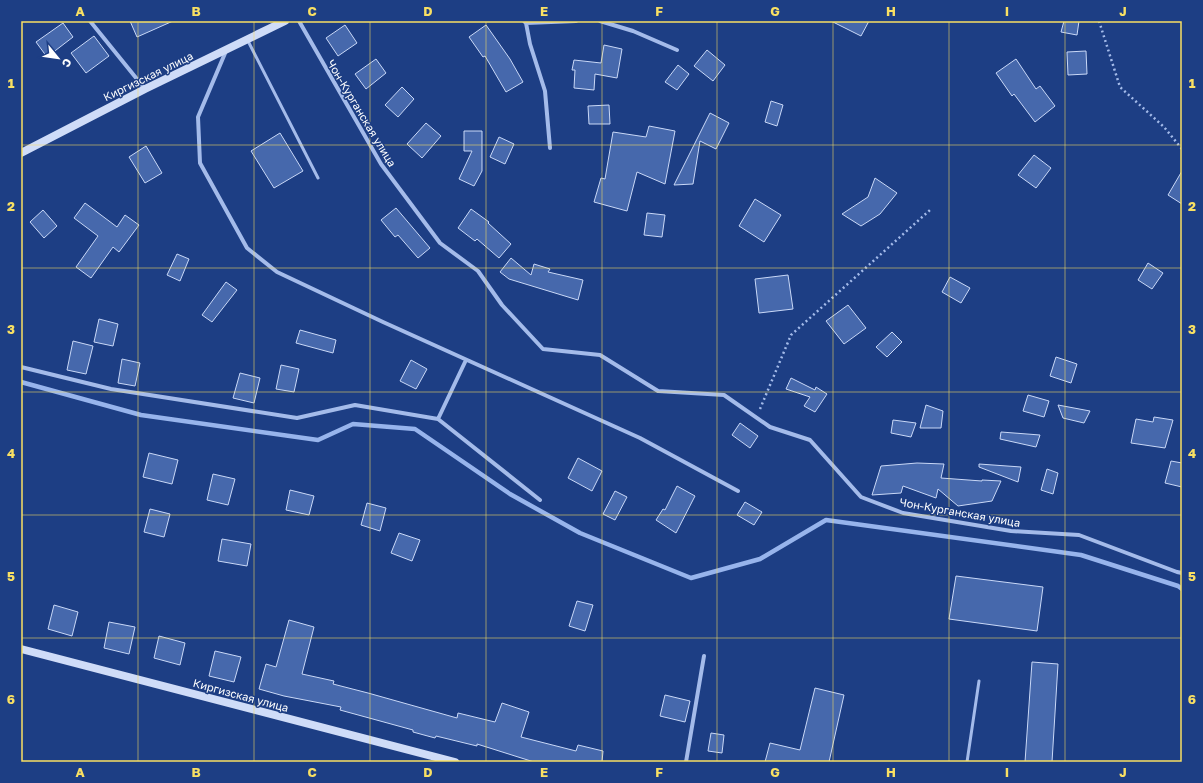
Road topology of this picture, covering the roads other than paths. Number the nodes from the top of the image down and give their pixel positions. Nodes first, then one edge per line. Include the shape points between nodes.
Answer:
1 (90, 21) edge
2 (285, 21) edge
3 (299, 21) edge
4 (576, 21) edge
5 (600, 21) edge
6 (525, 22) edge
7 (248, 39) junction
8 (226, 49) junction
9 (677, 50) dead end
10 (145, 89) junction
11 (550, 148) dead end
12 (21, 153) edge
13 (318, 178) dead end
14 (466, 360) junction
15 (21, 367) edge
16 (438, 419) junction
17 (738, 491) dead end
18 (540, 500) dead end
19 (1182, 573) edge
20 (21, 649) edge
21 (704, 656) dead end
22 (979, 681) dead end
23 (455, 762) edge
24 (686, 762) edge
25 (967, 762) edge

1 - 10 street
2 - 7 main road, Киргизская улица
3 - 19 street, Чон-Курганская улица via 381,164 440,243 478,271 502,305 543,349 600,355 658,391 724,395 770,427 810,440 861,497 903,514 1011,531 1079,535
4 - 6 street
5 - 9 street via 633,31
6 - 11 street via 545,91
7 - 8 main road, Киргизская улица
7 - 13 lane
8 - 10 main road, Киргизская улица
8 - 14 street via 198,117 200,162 247,248 277,272
10 - 12 main road, Киргизская улица
14 - 16 street
14 - 17 street via 640,438
15 - 16 street via 111,389 298,418 355,405
16 - 18 street
20 - 23 main road, Киргизская улица
21 - 24 street
22 - 25 lane

